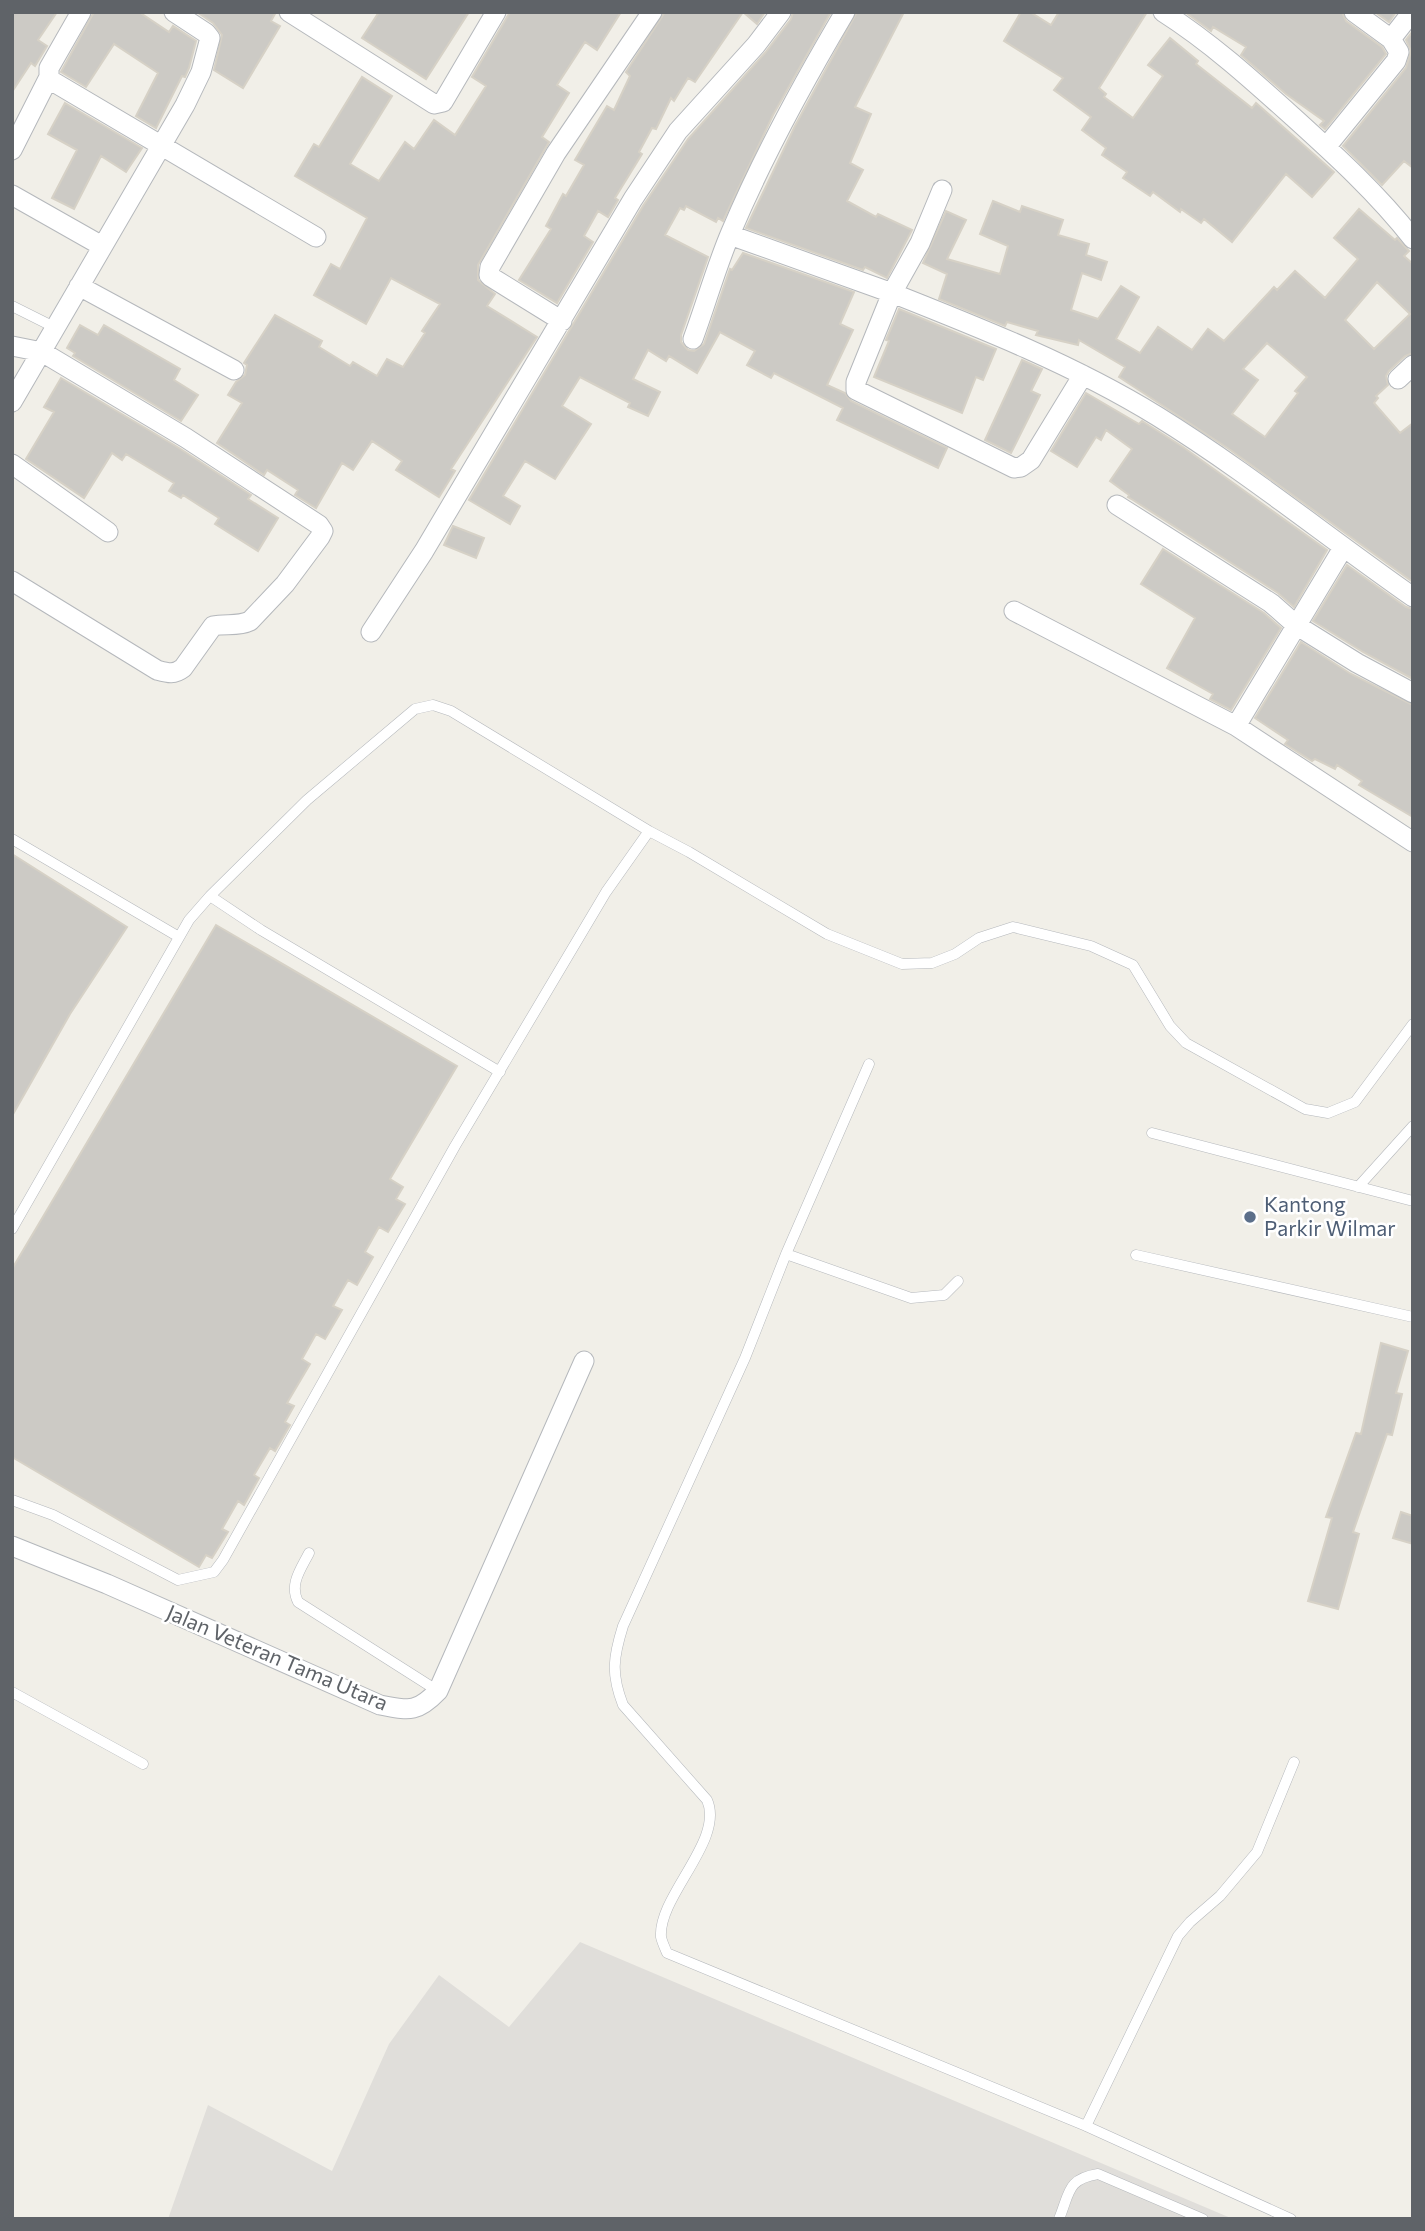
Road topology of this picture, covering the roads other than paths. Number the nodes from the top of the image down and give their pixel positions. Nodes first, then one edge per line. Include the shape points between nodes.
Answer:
1 (81, 12) edge
2 (174, 12) edge
3 (289, 12) edge
4 (496, 12) edge
5 (652, 12) edge
6 (781, 12) edge
7 (845, 12) edge
8 (1163, 12) edge
9 (1354, 12) edge
10 (1412, 12) edge
11 (1391, 39) junction
12 (49, 77) junction
13 (160, 146) junction
14 (1326, 147) junction
15 (12, 150) edge
16 (942, 190) dead end
17 (12, 195) edge
18 (730, 235) junction
19 (316, 237) dead end
20 (1413, 239) edge
21 (102, 246) junction
22 (79, 286) junction
23 (892, 293) junction
24 (12, 306) edge
25 (562, 321) junction
26 (56, 328) junction
27 (693, 339) dead end
28 (12, 346) edge
29 (42, 352) junction
30 (1413, 365) edge
31 (234, 370) dead end
32 (1083, 374) junction
33 (1398, 379) dead end
34 (12, 402) edge
35 (12, 464) edge
36 (1117, 505) dead end
37 (108, 532) dead end
38 (1343, 548) junction
39 (12, 581) edge
40 (1413, 597) edge
41 (1014, 611) dead end
42 (1296, 625) junction
43 (371, 632) dead end
44 (1413, 693) edge
45 (1236, 726) junction
46 (649, 831) junction
47 (12, 839) edge
48 (1413, 842) edge
49 (210, 896) junction
50 (179, 937) junction
51 (1413, 1024) edge
52 (869, 1064) dead end
53 (499, 1072) junction
54 (1413, 1126) edge
55 (1152, 1133) dead end
56 (1358, 1187) junction
57 (1413, 1201) edge
58 (12, 1229) edge
59 (786, 1254) junction
60 (1136, 1255) dead end
61 (958, 1281) dead end
62 (1413, 1317) edge
63 (584, 1361) dead end
64 (12, 1500) edge
65 (12, 1546) edge
66 (309, 1552) dead end
67 (438, 1691) junction
68 (12, 1692) edge
69 (1294, 1762) dead end
70 (143, 1764) dead end
71 (1086, 2126) junction
72 (1059, 2219) edge
73 (1203, 2219) edge
74 (1291, 2219) edge

1 - 12 street via 49,68
2 - 13 street via 206,33 210,45 201,72
3 - 4 street via 434,104 443,102
5 - 25 street via 556,153 490,267 491,277
6 - 25 street via 678,131 632,199
7 - 18 street via 768,151
8 - 14 street via 1245,73
9 - 11 street
10 - 11 street
11 - 14 street via 1399,52 1396,61
12 - 13 street
12 - 15 street
13 - 19 street
13 - 21 street
14 - 20 street via 1370,188
16 - 23 street
17 - 21 street
18 - 23 street
18 - 27 street
21 - 22 street
22 - 26 street
22 - 31 street
23 - 32 street
23 - 32 street via 856,390 1004,464 1021,467 1031,460
24 - 26 lane
25 - 43 street
26 - 29 street
28 - 29 street
29 - 34 street
29 - 39 street via 186,438 323,531 285,584 250,621 213,626 177,673 157,670
30 - 33 street
32 - 38 street via 1240,471
35 - 37 street
36 - 42 street via 1271,603
38 - 40 street
38 - 42 street
41 - 45 street
42 - 44 street
42 - 45 street
45 - 48 street
46 - 49 lane via 451,711 433,705 415,709 388,729 307,800
46 - 51 lane via 827,934 902,964 932,963 979,938 1013,928 1091,946 1133,965 1170,1026 1186,1043 1305,1109 1328,1113 1355,1102
46 - 53 lane via 606,892
47 - 50 lane
49 - 50 lane
49 - 53 lane
50 - 58 lane
52 - 59 lane
53 - 64 lane via 214,1572 178,1580 53,1515
54 - 56 lane
55 - 56 lane
56 - 57 lane
59 - 61 lane via 911,1298 944,1295
59 - 71 lane via 613,1657 622,1706 711,1808 707,1833 665,1917 661,1937 667,1953 691,1964
60 - 62 lane
63 - 67 street
65 - 67 street, Jalan Veteran Tama Utara via 380,1705 406,1710 425,1705
66 - 67 lane via 295,1581 293,1592 298,1602
68 - 70 lane
69 - 71 lane via 1258,1852 1178,1936
71 - 74 lane
72 - 73 lane via 1073,2184 1081,2177 1098,2174

